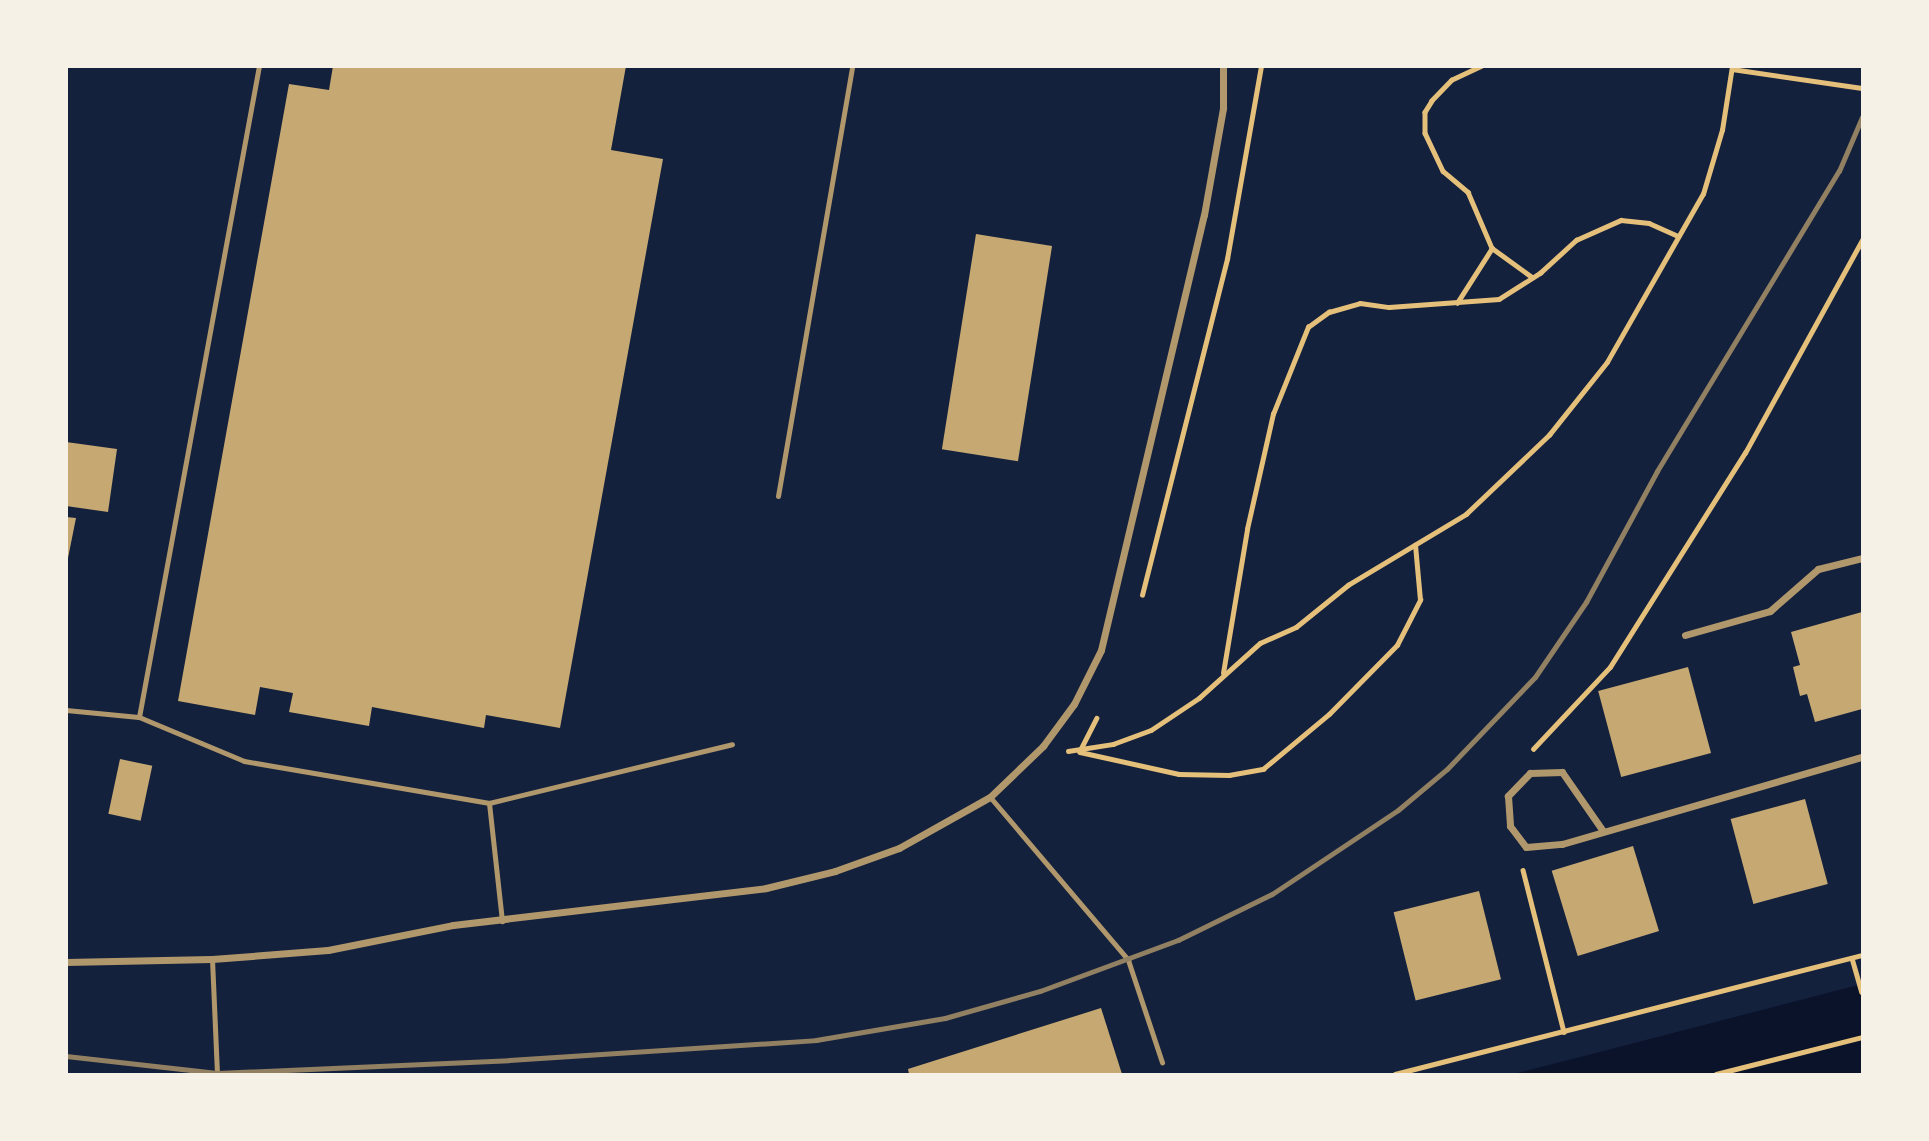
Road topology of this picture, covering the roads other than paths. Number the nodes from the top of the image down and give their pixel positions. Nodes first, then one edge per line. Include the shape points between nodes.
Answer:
1 (259, 66) edge
2 (852, 66) edge
3 (1223, 66) edge
4 (778, 496) dead end
5 (1863, 558) edge
6 (1685, 635) dead end
7 (66, 710) edge
8 (139, 717) junction
9 (732, 744) dead end
10 (1863, 757) edge
11 (990, 797) junction
12 (489, 803) junction
13 (1604, 831) junction
14 (502, 921) junction
15 (212, 959) junction
16 (66, 962) edge
17 (1162, 1062) dead end
18 (217, 1074) edge

1 - 8 lane
2 - 4 lane
3 - 11 street via 1223,108 1204,215 1101,650 1074,704 1043,746
5 - 6 street via 1818,569 1792,587 1770,611
7 - 8 lane
8 - 12 lane via 244,761
9 - 12 lane
10 - 13 street
11 - 14 street via 899,848 835,872 766,888
11 - 17 lane via 1128,960
12 - 14 lane
13 - 13 street via 1562,844 1526,847 1510,826 1508,796 1531,773 1562,772
14 - 15 street via 328,950
15 - 16 street
15 - 18 lane

